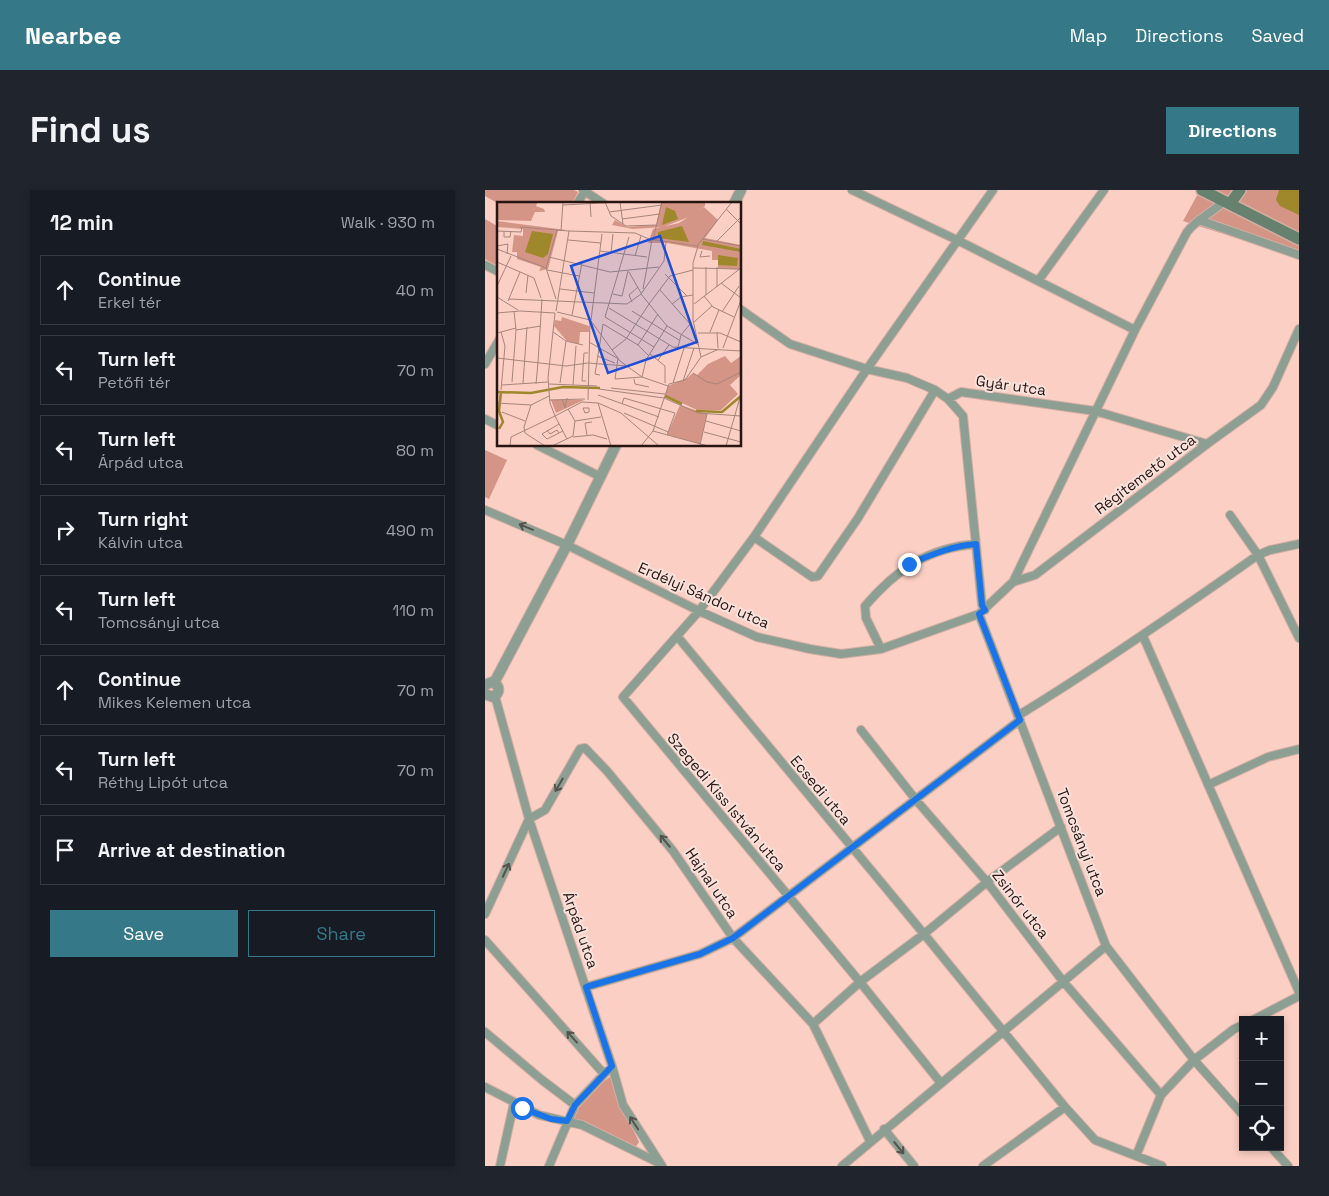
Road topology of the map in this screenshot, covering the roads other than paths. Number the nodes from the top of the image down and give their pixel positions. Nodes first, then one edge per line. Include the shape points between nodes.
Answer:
1 (584, 190) edge
2 (741, 190) edge
3 (852, 190) edge
4 (993, 190) edge
5 (1104, 190) edge
6 (1202, 190) edge
7 (1240, 190) edge
8 (578, 202) edge
9 (601, 202) edge
10 (735, 202) edge
11 (1227, 203) junction
12 (1199, 220) junction
13 (1299, 239) edge
14 (959, 241) junction
15 (1299, 255) edge
16 (485, 264) edge
17 (497, 271) edge
18 (1038, 281) junction
19 (741, 310) edge
20 (1299, 329) edge
21 (1135, 330) junction
22 (497, 343) edge
23 (485, 364) edge
24 (867, 369) junction
25 (935, 390) junction
26 (948, 399) junction
27 (1095, 411) junction
28 (485, 419) edge
29 (497, 425) edge
30 (1207, 444) junction
31 (539, 446) edge
32 (616, 446) edge
33 (601, 476) junction
34 (485, 510) edge
35 (1230, 515) dead end
36 (754, 537) junction
37 (976, 544) junction
38 (1299, 544) edge
39 (567, 545) junction
40 (1258, 555) junction
41 (1013, 582) junction
42 (699, 611) junction
43 (982, 612) junction
44 (677, 636) junction
45 (1143, 636) junction
46 (1299, 638) edge
47 (881, 649) junction
48 (487, 684) edge
49 (489, 699) edge
50 (1020, 717) junction
51 (861, 730) dead end
52 (1299, 749) edge
53 (1209, 785) junction
54 (916, 800) junction
55 (529, 819) junction
56 (1061, 827) junction
57 (851, 848) junction
58 (987, 882) junction
59 (787, 896) junction
60 (485, 914) edge
61 (924, 934) junction
62 (733, 938) junction
63 (485, 940) edge
64 (1106, 946) junction
65 (1062, 980) junction
66 (860, 982) junction
67 (586, 987) junction
68 (1299, 992) edge
69 (1299, 996) edge
70 (1261, 1016) edge
71 (813, 1024) junction
72 (1239, 1027) edge
73 (1003, 1030) junction
74 (485, 1032) edge
75 (1194, 1060) junction
76 (612, 1066) junction
77 (604, 1074) junction
78 (940, 1082) junction
79 (485, 1087) edge
80 (1161, 1095) junction
81 (514, 1103) junction
82 (575, 1105) junction
83 (1065, 1107) junction
84 (1239, 1111) edge
85 (567, 1121) junction
86 (884, 1129) junction
87 (870, 1141) junction
88 (649, 1145) junction
89 (1275, 1151) edge
90 (641, 1154) junction
91 (1136, 1156) junction
92 (661, 1165) edge
93 (500, 1166) edge
94 (549, 1166) edge
95 (842, 1166) edge
96 (913, 1166) edge
97 (983, 1166) edge
98 (1163, 1166) edge
99 (1288, 1166) edge

1 - 8 street
1 - 9 street
2 - 10 street
3 - 14 street
4 - 14 street, Szegedi Kiss István utca
5 - 18 street
6 - 11 main road
7 - 11 main road
11 - 12 street
11 - 13 main road
12 - 15 street
12 - 21 street via 1187,232
14 - 18 street
14 - 24 street, Szegedi Kiss István utca
16 - 17 street
18 - 21 street
19 - 24 street via 789,344
20 - 30 street, Régitemető utca via 1273,388 1261,405
21 - 27 street
22 - 23 street
24 - 25 street via 907,378
24 - 36 street, Szegedi Kiss István utca
25 - 26 street
25 - 36 street via 818,576 812,577
26 - 27 street, Gyár utca via 961,392
26 - 37 street, Tomcsányi utca via 963,416
27 - 30 street, Gyár utca
27 - 41 street
28 - 29 street
30 - 41 street, Régitemető utca via 1035,576
31 - 33 street
32 - 33 street
33 - 39 street
39 -> 34 street, Erdélyi Sándor utca
35 - 40 street
36 - 42 street, Szegedi Kiss István utca
37 - 43 street, Tomcsányi utca
37 - 47 street via 942,550 909,564 879,590 865,606 866,618
38 - 40 street
39 - 42 street, Erdélyi Sándor utca
39 - 48 street
40 - 45 street
40 - 46 street
41 - 43 street, Régitemető utca
42 - 44 street, Szegedi Kiss István utca
42 - 47 street, Erdélyi Sándor utca via 757,637 809,649 841,654
43 - 47 street, Erdélyi Sándor utca
43 - 50 street, Tomcsányi utca
44 - 57 street, Ecsedi utca
44 - 59 street, Szegedi Kiss István utca via 623,697
45 - 50 street
45 - 53 street
48 - 49 street via 499,689
49 - 55 street, Árpád utca
50 - 54 street
50 - 56 street, Tomcsányi utca
51 - 54 street, Zsinór utca
52 - 53 street via 1268,757
53 - 68 street
54 - 57 street
54 - 58 street, Zsinór utca
60 -> 55 street
62 -> 55 street, Hajnal utca via 673,851 585,748 580,749 545,810
55 - 67 street, Árpád utca
56 - 58 street
56 - 64 street, Tomcsányi utca
57 - 59 street
57 - 61 street, Ecsedi utca
58 - 61 street
58 - 65 street, Zsinór utca
59 - 62 street
59 - 66 street, Szegedi Kiss István utca
61 - 66 street
61 - 73 street, Ecsedi utca
62 - 67 street via 700,954
62 - 71 street, Hajnal utca
77 -> 63 street
64 - 65 street
64 - 75 street, Tomcsányi utca
65 - 73 street
65 - 80 street, Zsinór utca
66 - 71 street
66 - 78 street, Szegedi Kiss István utca
67 - 76 street, Árpád utca
69 - 70 street
71 - 87 street, Hajnal utca
72 - 75 street
73 - 78 street
73 - 83 street, Ecsedi utca
74 - 82 street
75 - 80 street
75 - 84 street, Tomcsányi utca
76 - 77 street
88 -> 76 street, Árpád utca via 623,1105
77 - 82 street
78 - 86 street
79 - 81 street
80 - 91 street
81 - 85 street via 551,1119
81 - 93 street
82 - 85 street
83 - 91 street, Ecsedi utca via 1095,1140
83 - 97 street
85 - 90 street via 582,1124
85 - 94 street
86 - 87 street
86 -> 96 street
87 - 95 street
88 - 90 street
88 - 92 street, Árpád utca
89 - 99 street
90 - 92 street
91 - 98 street, Ecsedi utca

